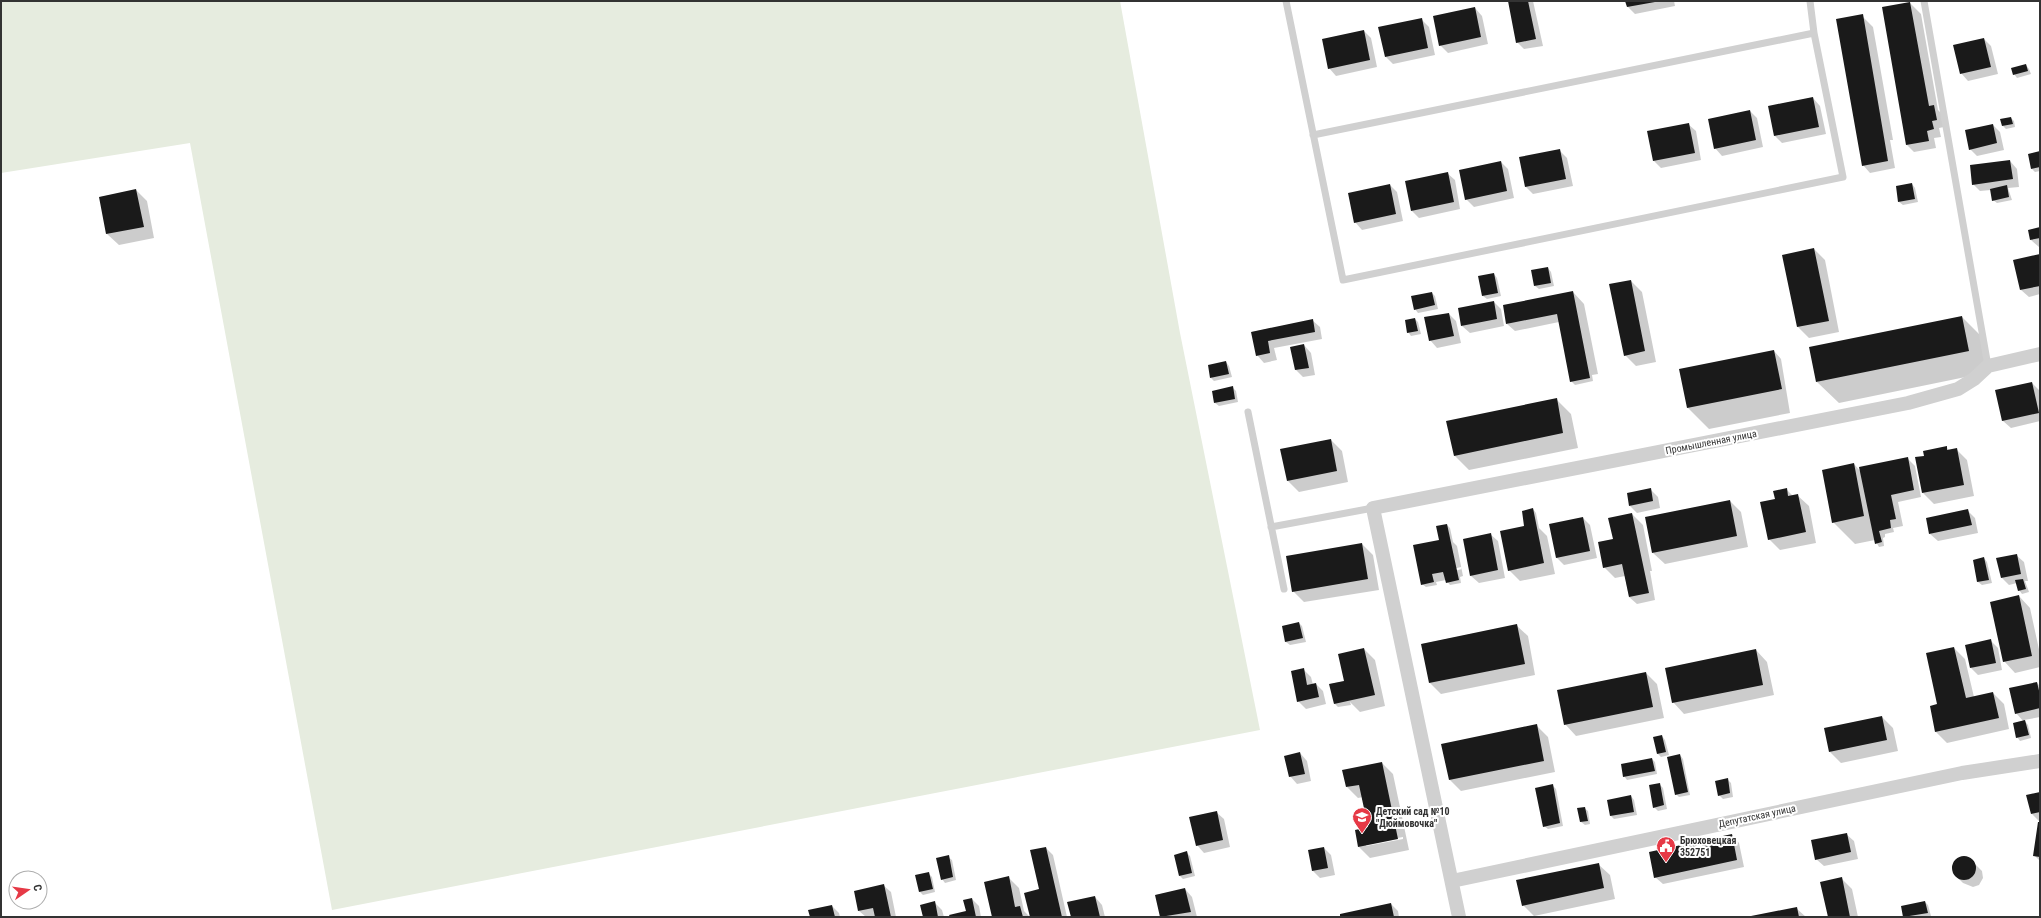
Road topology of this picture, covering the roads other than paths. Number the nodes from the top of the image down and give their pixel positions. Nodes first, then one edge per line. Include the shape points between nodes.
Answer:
1 (1286, 1) edge
2 (1810, 1) edge
3 (1924, 1) edge
4 (1814, 33) junction
5 (1313, 135) junction
6 (2040, 354) edge
7 (1988, 366) junction
8 (1248, 412) dead end
9 (1373, 508) junction
10 (1271, 527) junction
11 (1284, 589) dead end
12 (2040, 761) edge
13 (1452, 881) junction
14 (1459, 917) edge

1 - 5 lane
2 - 4 lane
3 - 7 lane
4 - 5 lane
4 - 5 lane via 1843,178 1437,261 1343,280
6 - 7 street, Промышленная улица
7 - 9 street, Промышленная улица via 1958,389 1908,403
8 - 10 lane
9 - 10 lane
9 - 13 street
10 - 11 lane
12 - 13 street, Депутатская улица via 1962,773
13 - 14 street

